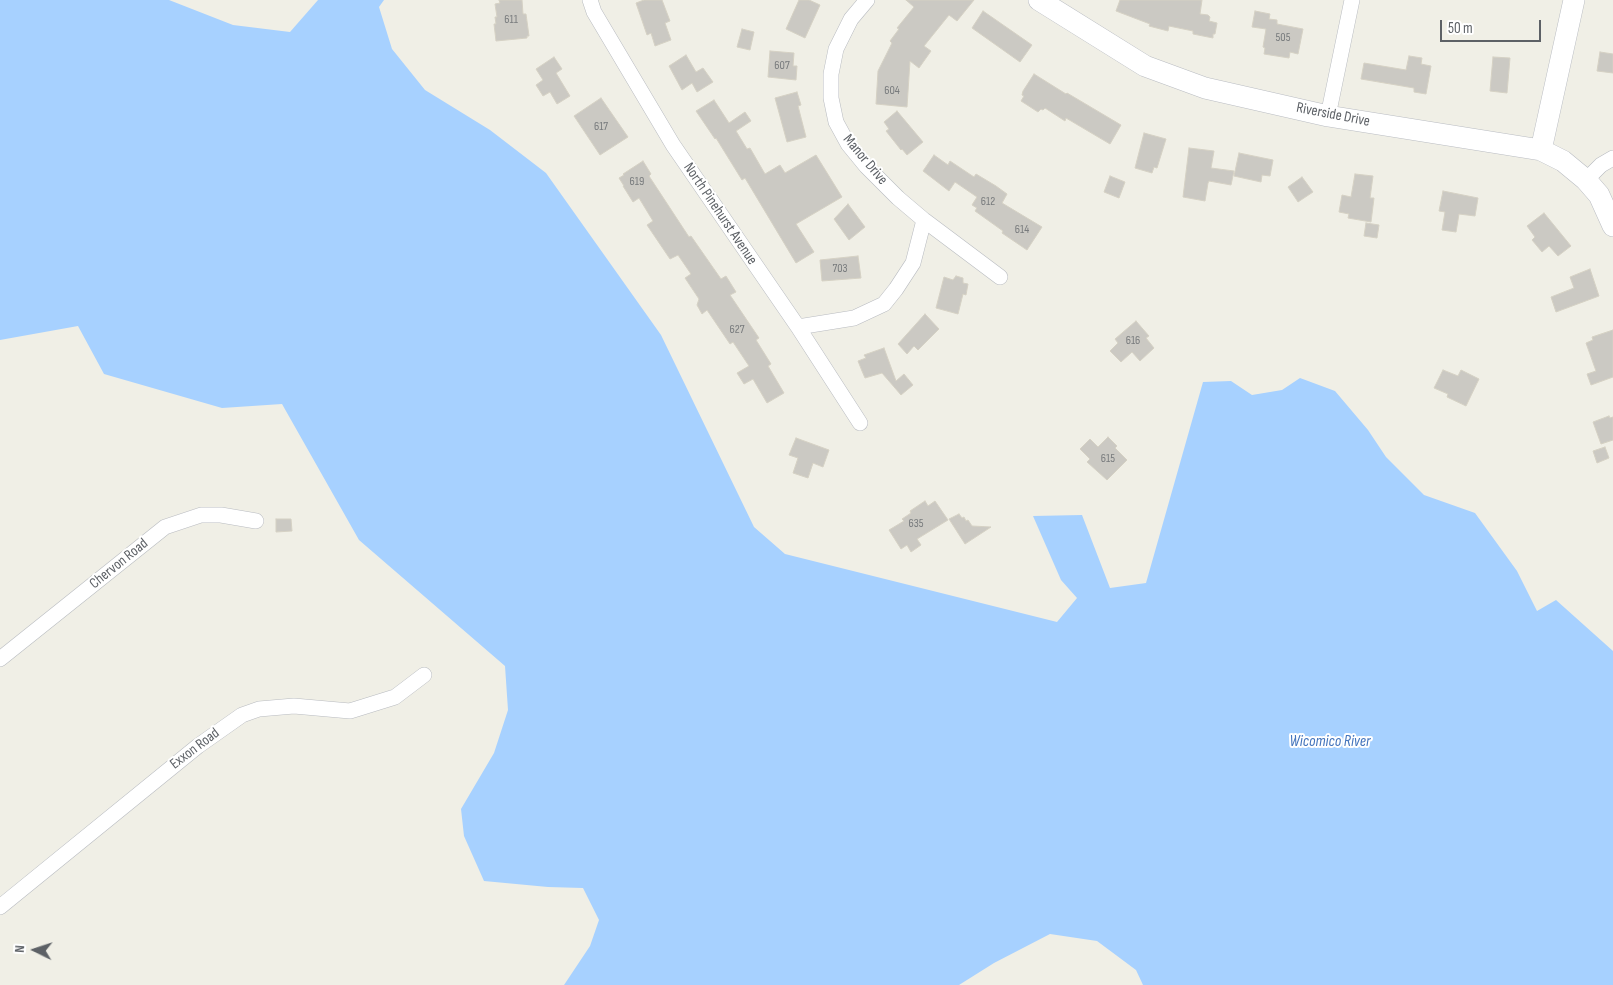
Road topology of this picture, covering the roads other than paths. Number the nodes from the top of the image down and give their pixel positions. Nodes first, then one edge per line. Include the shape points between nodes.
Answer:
1 (590, 0) edge
2 (867, 0) edge
3 (1352, 0) edge
4 (1574, 0) edge
5 (1041, 1) edge
6 (1328, 116) junction
7 (1541, 150) junction
8 (1613, 158) edge
9 (1586, 180) junction
10 (924, 220) junction
11 (1613, 226) edge
12 (1000, 277) dead end
13 (798, 328) junction
14 (860, 423) dead end
15 (256, 522) dead end
16 (0, 659) edge
17 (424, 675) dead end
18 (0, 907) edge

1 - 13 street, North Pinehurst Avenue via 673,145
2 - 10 street, Manor Drive via 851,19 836,49 831,98 836,122 866,166
3 - 6 street
4 - 7 street
5 - 6 street, Riverside Drive via 1146,66 1205,88
6 - 7 street, Riverside Drive
7 - 9 street, Riverside Drive via 1563,161
8 - 9 street
9 - 11 street, Riverside Drive via 1598,195
10 - 12 street, Manor Drive
10 - 13 street via 913,263 884,304 854,318
13 - 14 street, North Pinehurst Avenue
15 - 16 street, Chervon Road via 221,515 201,515 165,527
17 - 18 street, Exxon Road via 396,697 350,711 294,706 259,709 242,715 198,746

